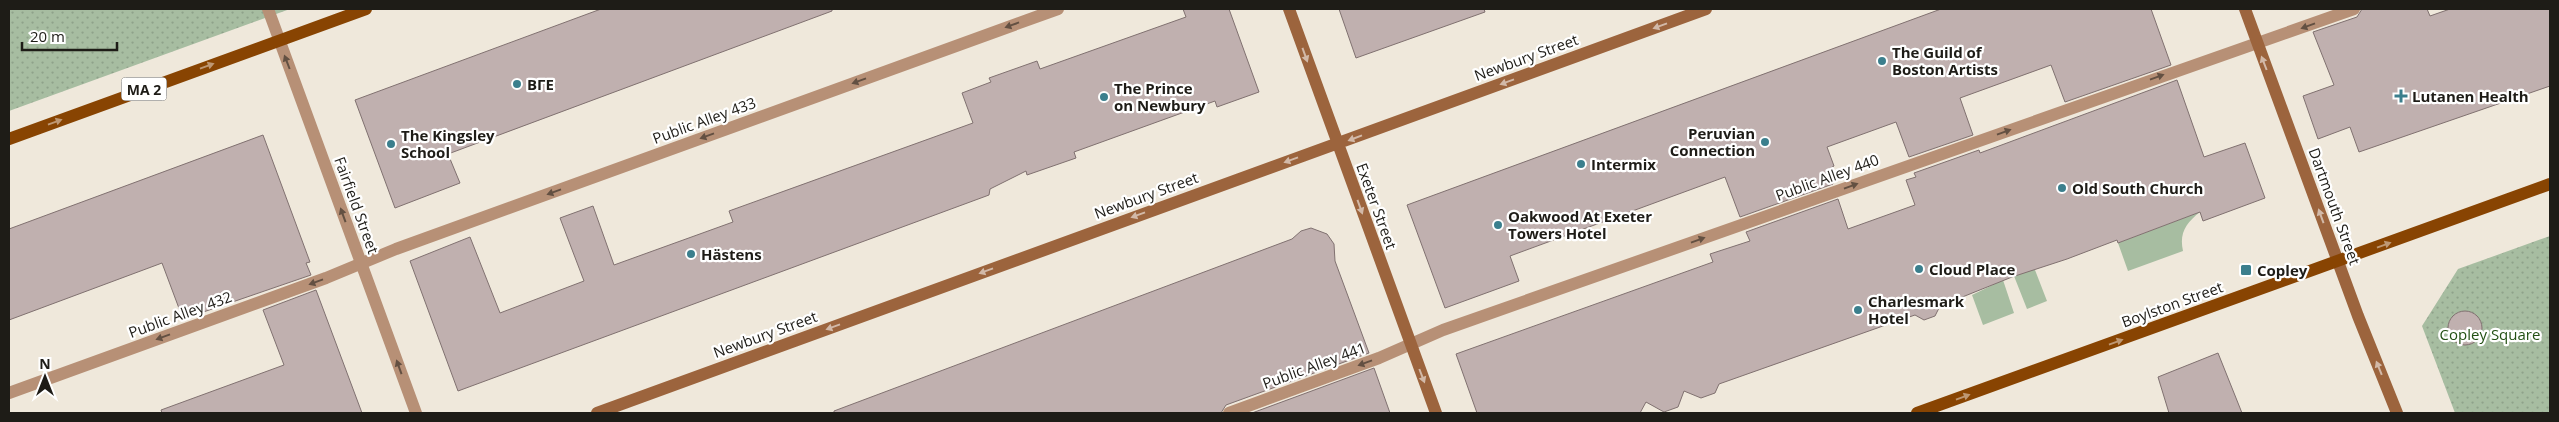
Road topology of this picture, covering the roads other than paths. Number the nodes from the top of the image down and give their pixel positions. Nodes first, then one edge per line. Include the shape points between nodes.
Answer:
1 (268, 9) edge
2 (366, 9) edge
3 (1058, 9) edge
4 (1288, 9) edge
5 (1706, 9) edge
6 (2245, 9) edge
7 (2354, 9) edge
8 (279, 40) junction
9 (2257, 43) junction
10 (9, 138) edge
11 (1338, 145) junction
12 (2550, 184) edge
13 (2338, 261) junction
14 (361, 264) junction
15 (1410, 345) junction
16 (9, 393) edge
17 (416, 413) edge
18 (597, 413) edge
19 (1229, 413) edge
20 (1436, 413) edge
21 (1917, 413) edge
22 (2398, 413) edge

1 - 8 street, Fairfield Street
2 - 8 main road, MA 2
3 -> 14 street, Public Alley 433
4 -> 11 main road, Exeter Street
5 -> 11 main road, Newbury Street
6 - 9 main road, Dartmouth Street
7 -> 9 street, Public Alley 440
10 -> 8 main road, MA 2
14 -> 8 street, Fairfield Street
13 -> 9 main road, Dartmouth Street
15 -> 9 street, Public Alley 440 via 1443,330
11 -> 15 main road, Exeter Street
11 -> 18 main road, Newbury Street
13 -> 12 main road, Boylston Street
21 -> 13 main road, Boylston Street
22 -> 13 main road, Dartmouth Street
14 -> 16 street, Public Alley 432
17 -> 14 street, Fairfield Street
15 -> 19 street, Public Alley 441
15 -> 20 main road, Exeter Street

